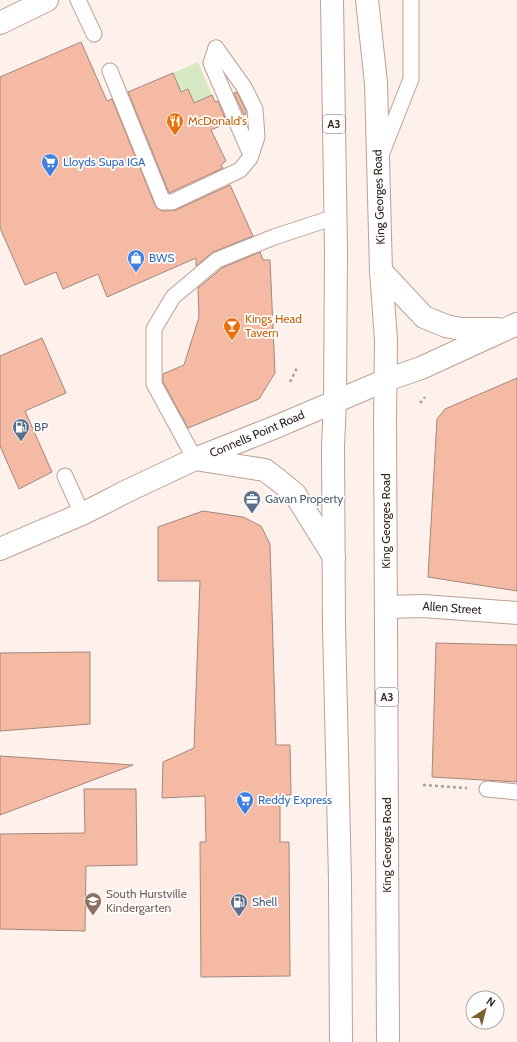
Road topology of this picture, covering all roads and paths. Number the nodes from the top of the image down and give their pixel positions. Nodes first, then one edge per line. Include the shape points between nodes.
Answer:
1 (47, 0) edge
2 (78, 0) edge
3 (332, 0) edge
4 (366, 0) edge
5 (412, 0) edge
6 (0, 23) edge
7 (94, 34) dead end
8 (110, 70) dead end
9 (251, 155) junction
10 (378, 165) junction
11 (335, 217) junction
12 (381, 271) junction
13 (512, 327) edge
14 (297, 368) dead end
15 (386, 380) junction
16 (290, 382) dead end
17 (425, 397) dead end
18 (335, 401) junction
19 (420, 403) dead end
20 (195, 459) junction
21 (65, 476) dead end
22 (82, 514) junction
23 (0, 549) edge
24 (334, 557) junction
25 (386, 607) junction
26 (517, 613) edge
27 (423, 785) dead end
28 (487, 789) joint
29 (517, 792) edge
30 (341, 1042) edge
31 (388, 1042) edge

1 - 6 main road
2 - 7 lane
3 - 11 main road, A3
4 - 10 main road, King Georges Road / A3 via 376,83
5 - 10 lane via 411,79
8 - 9 lane via 164,202 172,202 240,170
9 - 9 lane via 211,63 216,48 244,87 255,109 257,137
10 - 12 main road, King Georges Road / A3
11 - 18 main road, A3
11 - 20 lane via 274,237 217,260 173,297 154,329 154,384
12 - 13 main road via 424,317 461,330
12 - 15 main road, King Georges Road / A3
13 - 15 main road, Connells Point Road via 421,368
14 - 16 path
15 - 18 main road, Connells Point Road
15 - 25 main road, King Georges Road / A3
17 - 19 path
18 - 20 main road, Connells Point Road
18 - 24 main road, A3
20 - 22 main road, Connells Point Road
20 - 24 main road via 265,470 295,494
21 - 22 lane
22 - 23 main road, Connells Point Road
24 - 30 main road, A3
25 - 26 main road, Allen Street via 423,606
25 - 31 main road, King Georges Road / A3
27 - 28 path
28 - 29 lane

